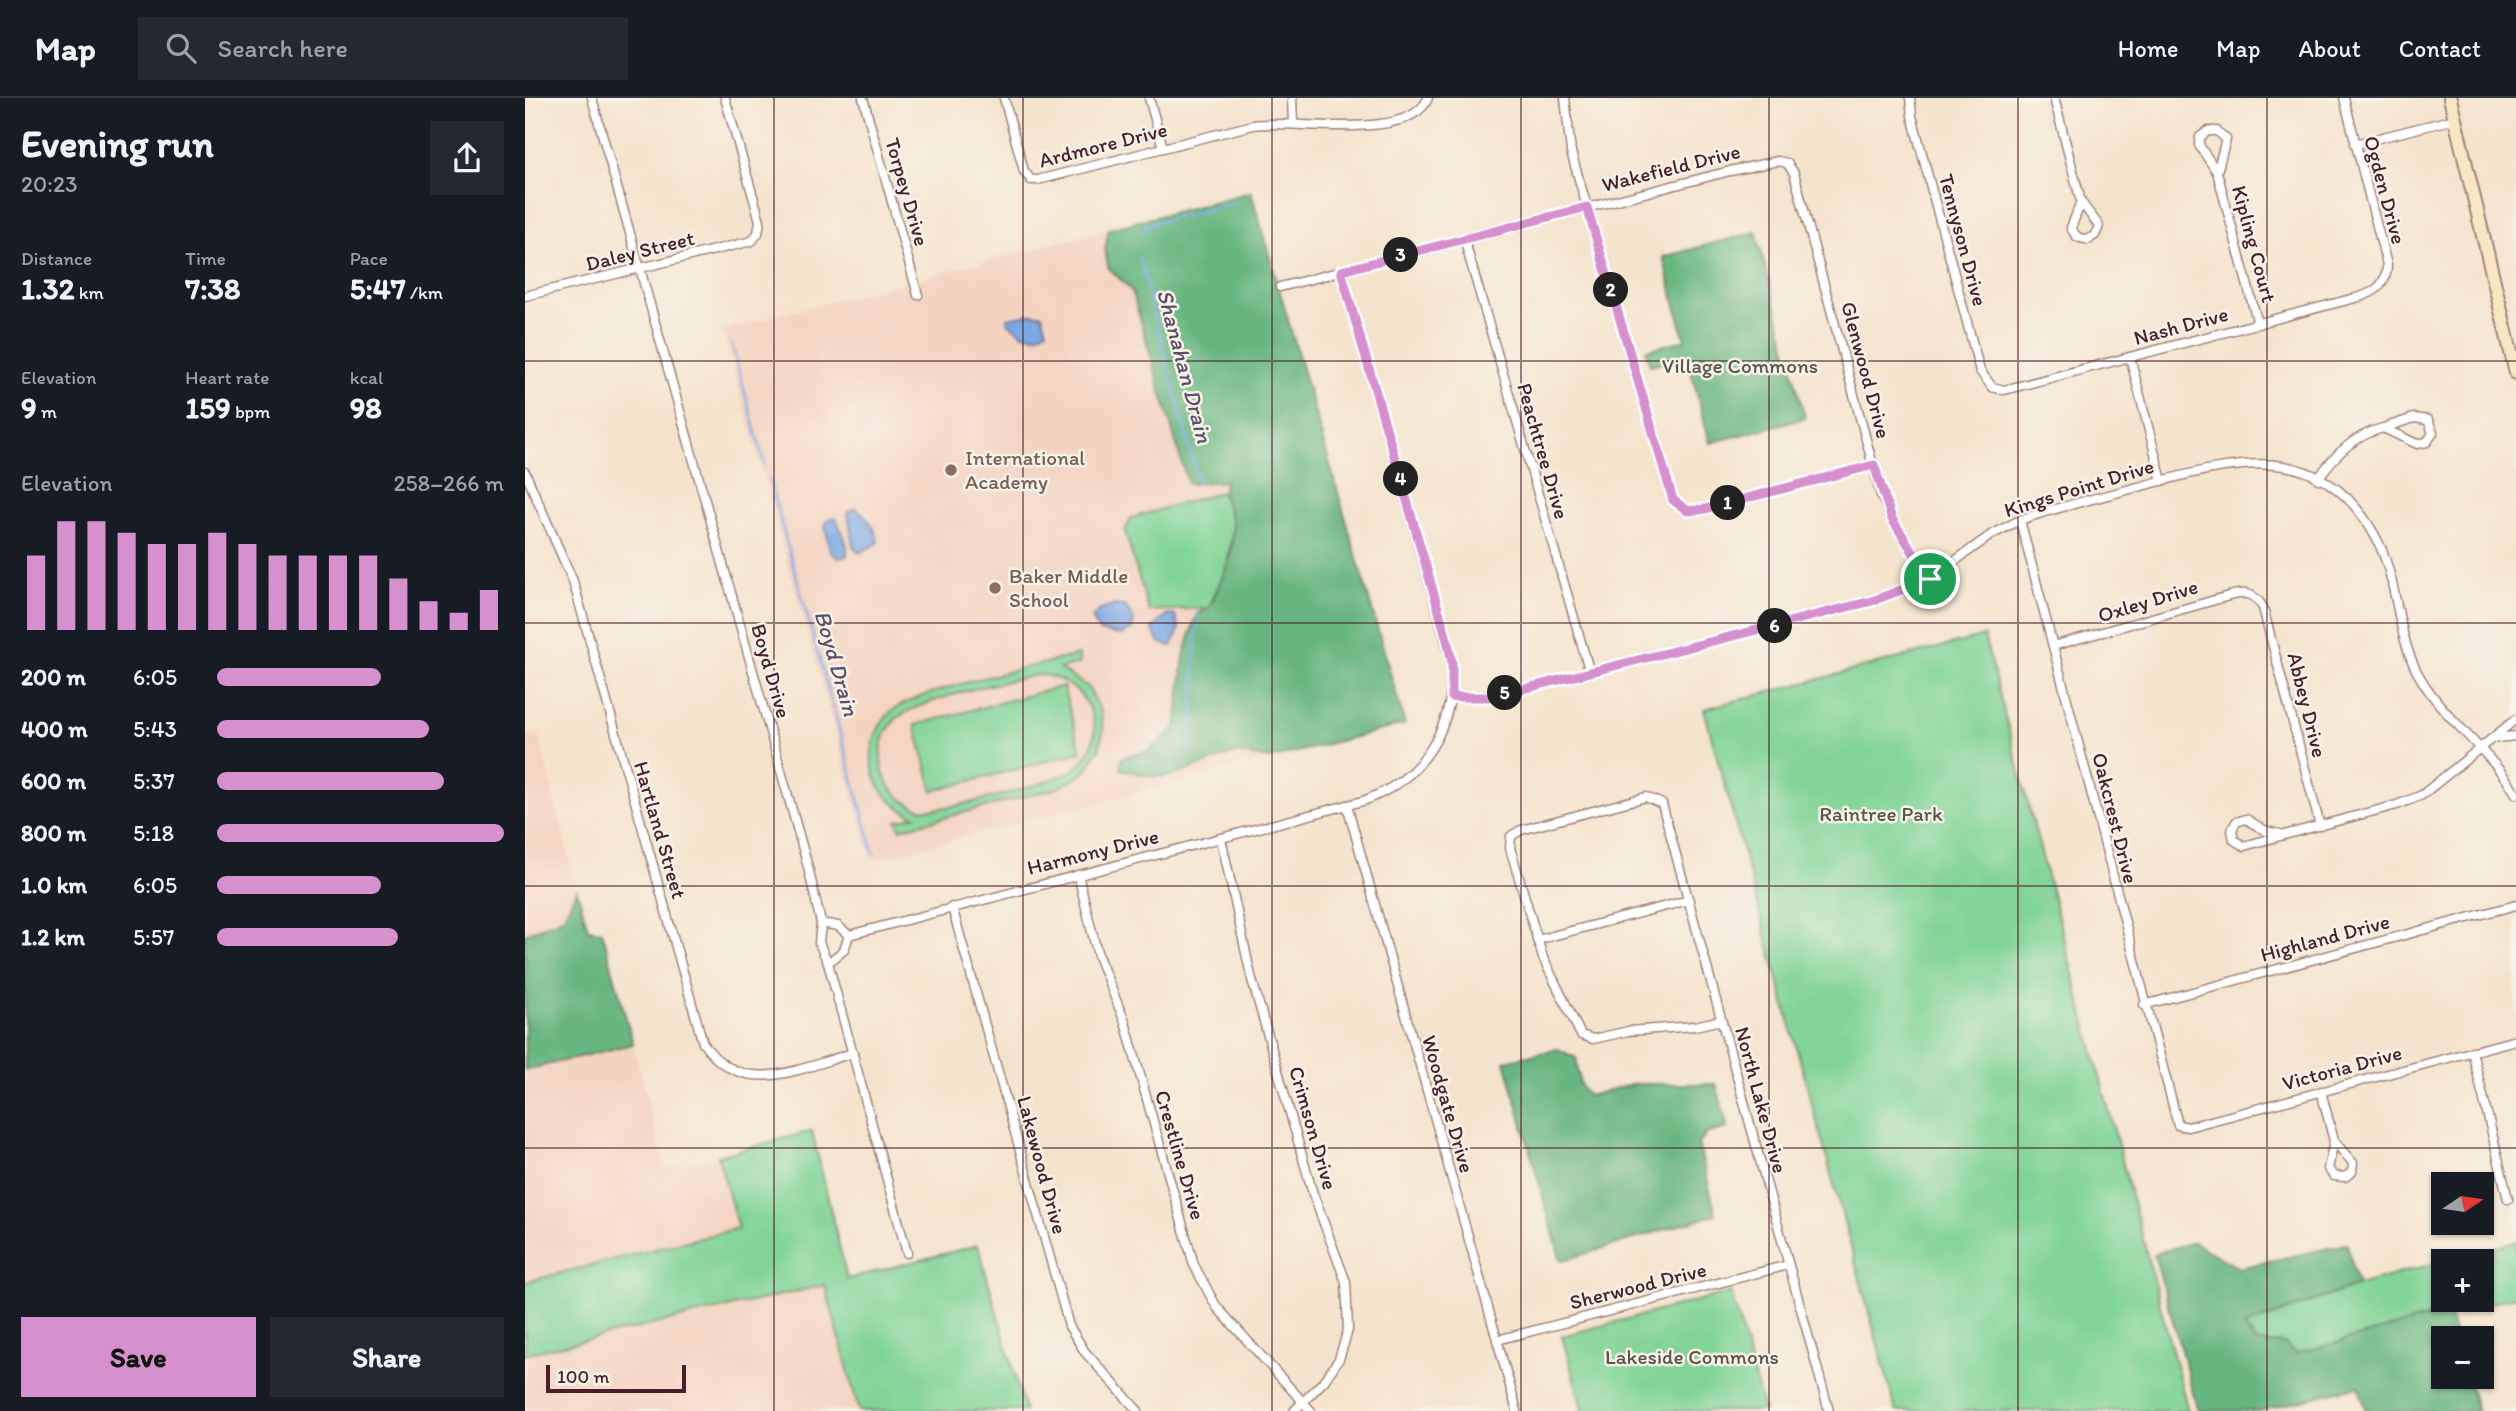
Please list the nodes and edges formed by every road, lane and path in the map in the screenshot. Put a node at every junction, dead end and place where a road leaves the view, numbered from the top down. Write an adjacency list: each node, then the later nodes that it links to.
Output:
1 (591, 98): 22 (street, Boyd Drive)
2 (725, 98): 22 (street, Daley Street)
3 (863, 98): 26 (street, Torpey Drive)
4 (1004, 98): 16 (street, Ardmore Drive)
5 (1149, 98): 16 (street)
6 (1292, 98): 14 (street)
7 (1565, 98): 20 (street)
8 (1910, 98): 31 (street, Tennyson Drive)
9 (2054, 98): 19 (street)
10 (2344, 98): 15 (street, Ogden Drive)
11 (2450, 98): 13 (main road)
12 (1428, 100): 14 (street, Ardmore Drive)
13 (2455, 119): 15 (street); 30 (main road)
14 (1293, 123): 16 (street, Ardmore Drive)
15 (2355, 144): 25 (street, Ogden Drive)
16 (1163, 148)
17 (1787, 163): 20 (street, Wakefield Drive); 33 (street, Glenwood Drive)
18 (2217, 173): 18 (street, Kipling Court); 28 (street, Kipling Court)
19 (2081, 202): 19 (street)
20 (1587, 207): 21 (street, Wakefield Drive); 33 (street)
21 (1464, 239): 23 (street, Wakefield Drive); 41 (street, Peachtree Drive)
22 (639, 269): 27 (street, Daley Street); 56 (street, Boyd Drive)
23 (1341, 271): 24 (street, Wakefield Drive); 42 (street, Harmony Drive)
24 (1280, 287)
25 (2378, 289): 28 (street, Nash Drive)
26 (918, 295)
27 (525, 296)
28 (2258, 324): 29 (street, Nash Drive)
29 (2130, 357): 31 (street, Nash Drive); 36 (street)
30 (2516, 373)
31 (1992, 387)
32 (2383, 428): 32 (street); 35 (street)
33 (1874, 465): 38 (street, Glenwood Drive)
34 (525, 472): 64 (street, Hartland Street)
35 (2318, 479): 36 (street, Kings Point Drive); 46 (street, Kings Point Drive)
36 (2162, 481): 37 (street, Kings Point Drive)
37 (2020, 520): 38 (street, Kings Point Drive); 40 (street, Oakcrest Drive)
38 (1930, 579): 41 (street, Kings Point Drive)
39 (2254, 596): 40 (street, Oxley Drive); 49 (street, Abbey Drive)
40 (2053, 646): 60 (street, Oakcrest Drive)
41 (1590, 673): 42 (street, Kings Point Drive)
42 (1452, 697): 48 (street, Harmony Drive)
43 (2516, 719): 45 (street)
44 (2516, 736): 45 (street)
45 (2496, 737): 46 (street)
46 (2480, 748): 47 (street, Kings Point Drive); 49 (street)
47 (2516, 794)
48 (1347, 805): 51 (street, Harmony Drive); 71 (street, Woodgate Drive)
49 (2320, 826): 50 (street)
50 (2284, 835): 50 (street)
51 (1220, 838): 52 (street, Harmony Drive); 72 (street, Crimson Drive)
52 (1078, 875): 55 (street, Harmony Drive); 72 (street, Crestline Drive)
53 (1689, 901): 58 (street); 58 (street, North Lake Drive); 61 (street, North Lake Drive)
54 (2516, 905): 60 (street, Highland Drive)
55 (952, 906): 57 (street, Harmony Drive); 73 (street, Lakewood Drive)
56 (821, 923): 57 (street); 59 (street, Boyd Drive)
57 (849, 935): 59 (street)
58 (1537, 940): 61 (street)
59 (828, 963): 64 (street, Boyd Drive)
60 (2144, 1005): 66 (street, Oakcrest Drive)
61 (1721, 1020): 70 (street, North Lake Drive)
62 (2516, 1040): 63 (street, Victoria Drive)
63 (2472, 1051): 65 (street, Victoria Drive); 68 (street)
64 (853, 1053): 69 (street, Boyd Drive)
65 (2321, 1091): 66 (street, Victoria Drive); 67 (street)
66 (2178, 1125)
67 (2334, 1141)
68 (2508, 1199)
69 (907, 1253)
70 (1788, 1265): 71 (street, Sherwood Drive); 77 (street, North Lake Drive)
71 (1497, 1340): 76 (street, Woodgate Drive)
72 (1304, 1403): 74 (street, Crimson Drive); 75 (street, Crestline Drive)
73 (1138, 1411)
74 (1294, 1411)
75 (1311, 1411)
76 (1517, 1411)
77 (1829, 1411)

